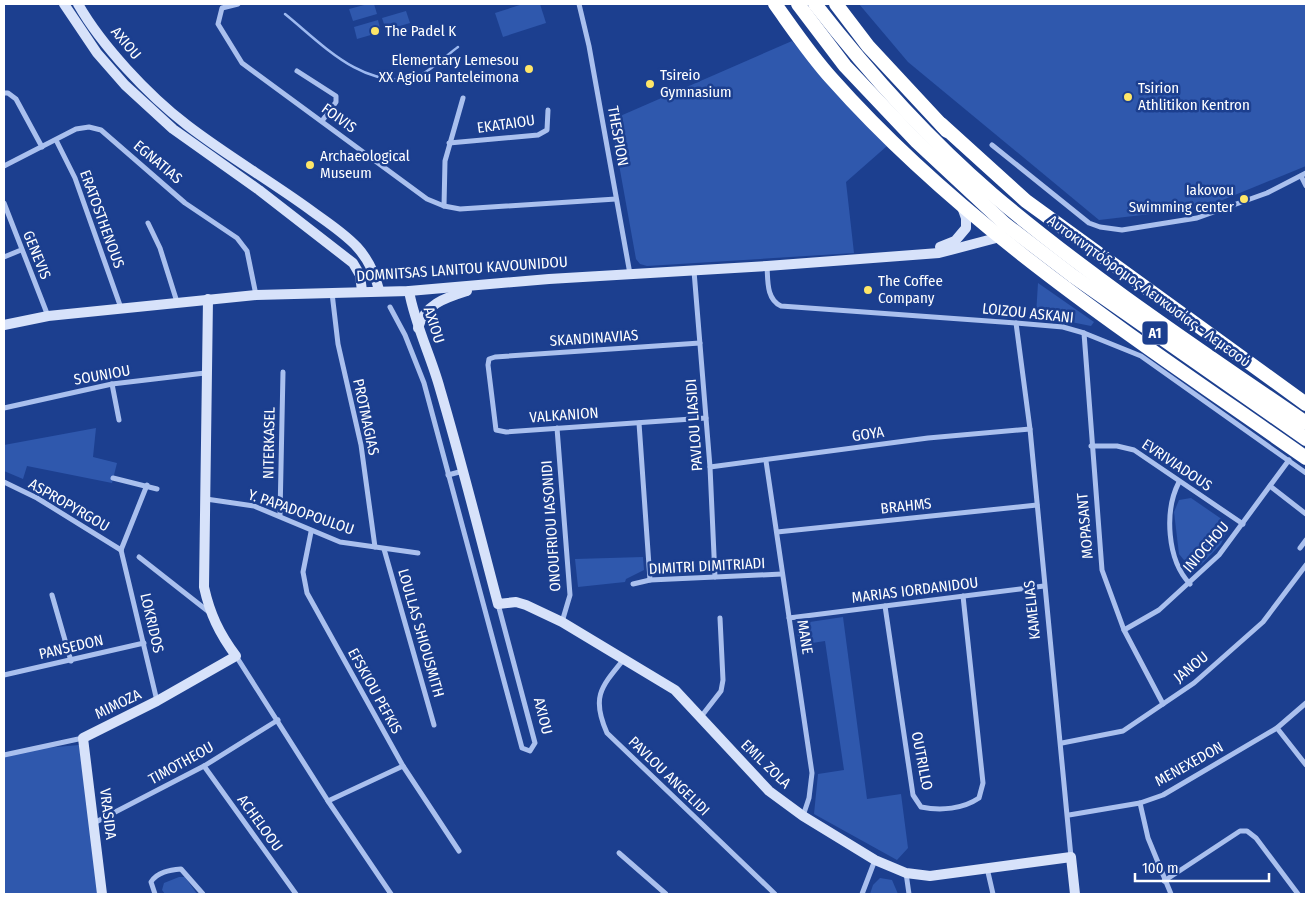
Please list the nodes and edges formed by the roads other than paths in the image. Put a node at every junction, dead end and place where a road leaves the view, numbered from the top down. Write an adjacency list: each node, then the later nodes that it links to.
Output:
1 (64, 4): 39 (street, AXIOU)
2 (78, 4): 38 (street, AXIOU)
3 (238, 4): 13 (street, FOIVIS)
4 (579, 4): 24 (street, THESPION)
5 (775, 4): 14 (highway)
6 (798, 4): 29 (highway, Αυτοκινητόδρομος Λευκωσίας - Λεμεσού / A1)
7 (815, 4): 30 (highway, Αυτοκινητόδρομος Λευκωσίας - Λεμεσού / A1)
8 (836, 4): 15 (highway)
9 (297, 70): 13 (street)
10 (4, 93): 19 (street)
11 (464, 98): 17 (street)
12 (548, 110): 17 (street, EKATAIOU)
13 (322, 121): 27 (street, FOIVIS)
14 (873, 123): 26 (highway); 29 (highway)
15 (941, 124): 30 (highway); 57 (highway)
16 (56, 140): 19 (street, EGNATIAS); 42 (street, EGNATIAS); 46 (street, ERATOSTHENOUS)
17 (449, 143): 27 (street)
18 (992, 145): 22 (street)
19 (42, 146): 20 (street, EGNATIAS)
20 (4, 166)
21 (1306, 173): 22 (street)
22 (1300, 176): 23 (street)
23 (1306, 186)
24 (616, 199): 27 (street, FOIVIS); 36 (street, THESPION)
25 (4, 204): 31 (street, GENEVIS)
26 (961, 204): 29 (highway); 32 (street, DOMNITSAS LANITOU KAVOUNIDOU)
27 (444, 206)
28 (148, 223): 44 (street)
29 (1002, 230): 32 (street, DOMNITSAS LANITOU KAVOUNIDOU); 65 (highway, Αυτοκινητόδρομος Λευκωσίας - Λεμεσού / A1); 67 (highway)
30 (1059, 247): 62 (highway, Αυτοκινητόδρομος Λευκωσίας - Λεμεσού / A1)
31 (21, 250): 33 (street); 47 (street, GENEVIS)
32 (922, 253): 34 (street, DOMNITSAS LANITOU KAVOUNIDOU)
33 (4, 257)
34 (767, 266): 35 (street, DOMNITSAS LANITOU KAVOUNIDOU); 48 (street, LOIZOU ASKANI)
35 (694, 271): 36 (street, DOMNITSAS LANITOU KAVOUNIDOU); 52 (street, PAVLOU LIASIDI)
36 (630, 274): 37 (street, DOMNITSAS LANITOU KAVOUNIDOU)
37 (479, 286): 40 (street, DOMNITSAS LANITOU KAVOUNIDOU); 50 (street)
38 (379, 290): 39 (street, DOMNITSAS LANITOU KAVOUNIDOU); 40 (street, DOMNITSAS LANITOU KAVOUNIDOU)
39 (362, 291): 41 (street, DOMNITSAS LANITOU KAVOUNIDOU)
40 (409, 291): 50 (street, AXIOU)
41 (332, 293): 42 (street, DOMNITSAS LANITOU KAVOUNIDOU); 88 (street, PROTMAGIAS)
42 (256, 295): 43 (street, DOMNITSAS LANITOU KAVOUNIDOU)
43 (208, 299): 44 (street, DOMNITSAS LANITOU KAVOUNIDOU); 55 (street)
44 (176, 302): 46 (street, DOMNITSAS LANITOU KAVOUNIDOU)
45 (390, 306): 73 (street, AXIOU)
46 (121, 308): 47 (street, DOMNITSAS LANITOU KAVOUNIDOU)
47 (48, 316): 49 (street, DOMNITSAS LANITOU KAVOUNIDOU)
48 (1016, 322): 51 (street, LOIZOU ASKANI); 64 (street, KAMELIAS)
49 (4, 325)
50 (418, 328): 71 (street, AXIOU)
51 (1084, 333): 66 (street, MOPASANT); 68 (street, LOIZOU ASKANI)
52 (700, 343): 53 (street, SKANDINAVIAS); 59 (street, PAVLOU LIASIDI)
53 (489, 359): 63 (street, VALKANION)
54 (283, 372): 83 (street, NITERKASEL)
55 (206, 373): 56 (street, SOUNIOU); 80 (street)
56 (112, 384): 58 (street, SOUNIOU); 60 (street)
57 (1303, 401)
58 (4, 408)
59 (706, 418): 61 (street, VALKANION); 70 (street, PAVLOU LIASIDI)
60 (119, 420)
61 (640, 423): 63 (street, VALKANION); 97 (street)
62 (1306, 423)
63 (557, 428): 108 (street, ONOUFRIOU IASONIDI)
64 (1030, 429): 69 (street, GOYA); 81 (street, KAMELIAS)
65 (1306, 439)
66 (1091, 446): 76 (street, EVRIVIADOUS); 109 (street, MOPASANT)
67 (1306, 458)
68 (1289, 460): 72 (street, LOIZOU ASKANI); 78 (street, INIOCHOU)
69 (766, 462): 70 (street, GOYA); 86 (street, MANE)
70 (710, 467): 96 (street, PAVLOU LIASIDI)
71 (463, 471): 73 (street); 103 (street, AXIOU)
72 (1306, 473)
73 (448, 475): 103 (street, AXIOU)
74 (113, 478): 77 (street)
75 (4, 482): 91 (street, ASPROPYRGOU)
76 (1179, 482): 84 (street, EVRIVIADOUS); 99 (street)
77 (146, 486): 79 (street); 91 (street)
78 (1270, 486): 82 (street); 84 (street, INIOCHOU)
79 (156, 488)
80 (206, 499): 83 (street, Y. PAPADOPOULOU); 105 (street)
81 (1037, 505): 86 (street, BRAHMS); 100 (street, KAMELIAS)
82 (1306, 514)
83 (280, 515): 85 (street, Y. PAPADOPOULOU)
84 (1243, 524): 99 (street, INIOCHOU)
85 (312, 532): 88 (street, Y. PAPADOPOULOU); 127 (street, EFSKIOU PEFKIS)
86 (777, 532): 95 (street, MANE)
87 (1306, 540): 89 (street)
88 (375, 547): 90 (street, Y. PAPADOPOULOU)
89 (1300, 548)
90 (384, 549): 92 (street, Y. PAPADOPOULOU); 120 (street, LOULLAS SHIOUSMITH)
91 (122, 550): 110 (street, LOKRIDOS)
92 (418, 553)
93 (139, 557): 105 (street)
94 (1306, 565): 117 (street, JANOU)
95 (782, 574): 96 (street, DIMITRI DIMITRIADI); 107 (street, MANE)
96 (716, 577): 97 (street, DIMITRI DIMITRIADI)
97 (650, 580): 98 (street, DIMITRI DIMITRIADI)
98 (633, 584)
99 (1190, 584): 109 (street, INIOCHOU)
100 (1044, 586): 102 (street, MARIAS IORDANIDOU); 123 (street, KAMELIAS)
101 (52, 595): 113 (street)
102 (963, 596): 104 (street, MARIAS IORDANIDOU); 104 (street, OUTRILLO)
103 (498, 604): 108 (street, EMIL ZOLA)
104 (885, 606): 107 (street, MARIAS IORDANIDOU)
105 (210, 613): 111 (street)
106 (720, 618): 118 (street)
107 (789, 618): 131 (street, MANE)
108 (562, 622): 112 (street, EMIL ZOLA)
109 (1124, 630): 117 (street, MOPASANT)
110 (144, 643): 113 (street, PANSEDON); 115 (street, LOKRIDOS)
111 (236, 656): 115 (street, MIMOZA); 119 (street)
112 (624, 659): 118 (street, EMIL ZOLA); 146 (street, PAVLOU ANGELIDI)
113 (71, 661): 114 (street, PANSEDON)
114 (4, 674)
115 (157, 701): 122 (street, MIMOZA)
116 (1306, 702): 121 (street, MENEXEDON)
117 (1163, 704): 123 (street, JANOU)
118 (700, 718): 131 (street, EMIL ZOLA)
119 (278, 720): 126 (street, TIMOTHEOU); 128 (street)
120 (434, 725)
121 (1277, 728): 125 (street); 129 (street, MENEXEDON)
122 (83, 738): 124 (street, MIMOZA); 132 (street, VRASIDA)
123 (1062, 743): 130 (street, KAMELIAS)
124 (4, 756)
125 (1306, 765)
126 (204, 766): 132 (street, TIMOTHEOU); 143 (street, ACHELOOU)
127 (402, 766): 128 (street); 133 (street, EFSKIOU PEFKIS)
128 (328, 802): 144 (street)
129 (1140, 803): 130 (street, MENEXEDON); 139 (street)
130 (1069, 815): 135 (street, KAMELIAS)
131 (803, 816): 136 (street, EMIL ZOLA)
132 (94, 823): 140 (street, VRASIDA)
133 (459, 851)
134 (619, 853): 145 (street)
135 (1072, 856): 137 (street, EMIL ZOLA); 150 (street, KAMELIAS)
136 (875, 860): 138 (street, EMIL ZOLA); 147 (street)
137 (986, 868): 138 (street, EMIL ZOLA); 149 (street)
138 (906, 874): 148 (street)
139 (1164, 881): 151 (street); 152 (street)
140 (102, 894)
141 (155, 894): 142 (street)
142 (203, 894)
143 (296, 894)
144 (391, 894)
145 (666, 894)
146 (775, 894)
147 (862, 894)
148 (909, 894)
149 (993, 894)
150 (1075, 894)
151 (1171, 894)
152 (1298, 894)

